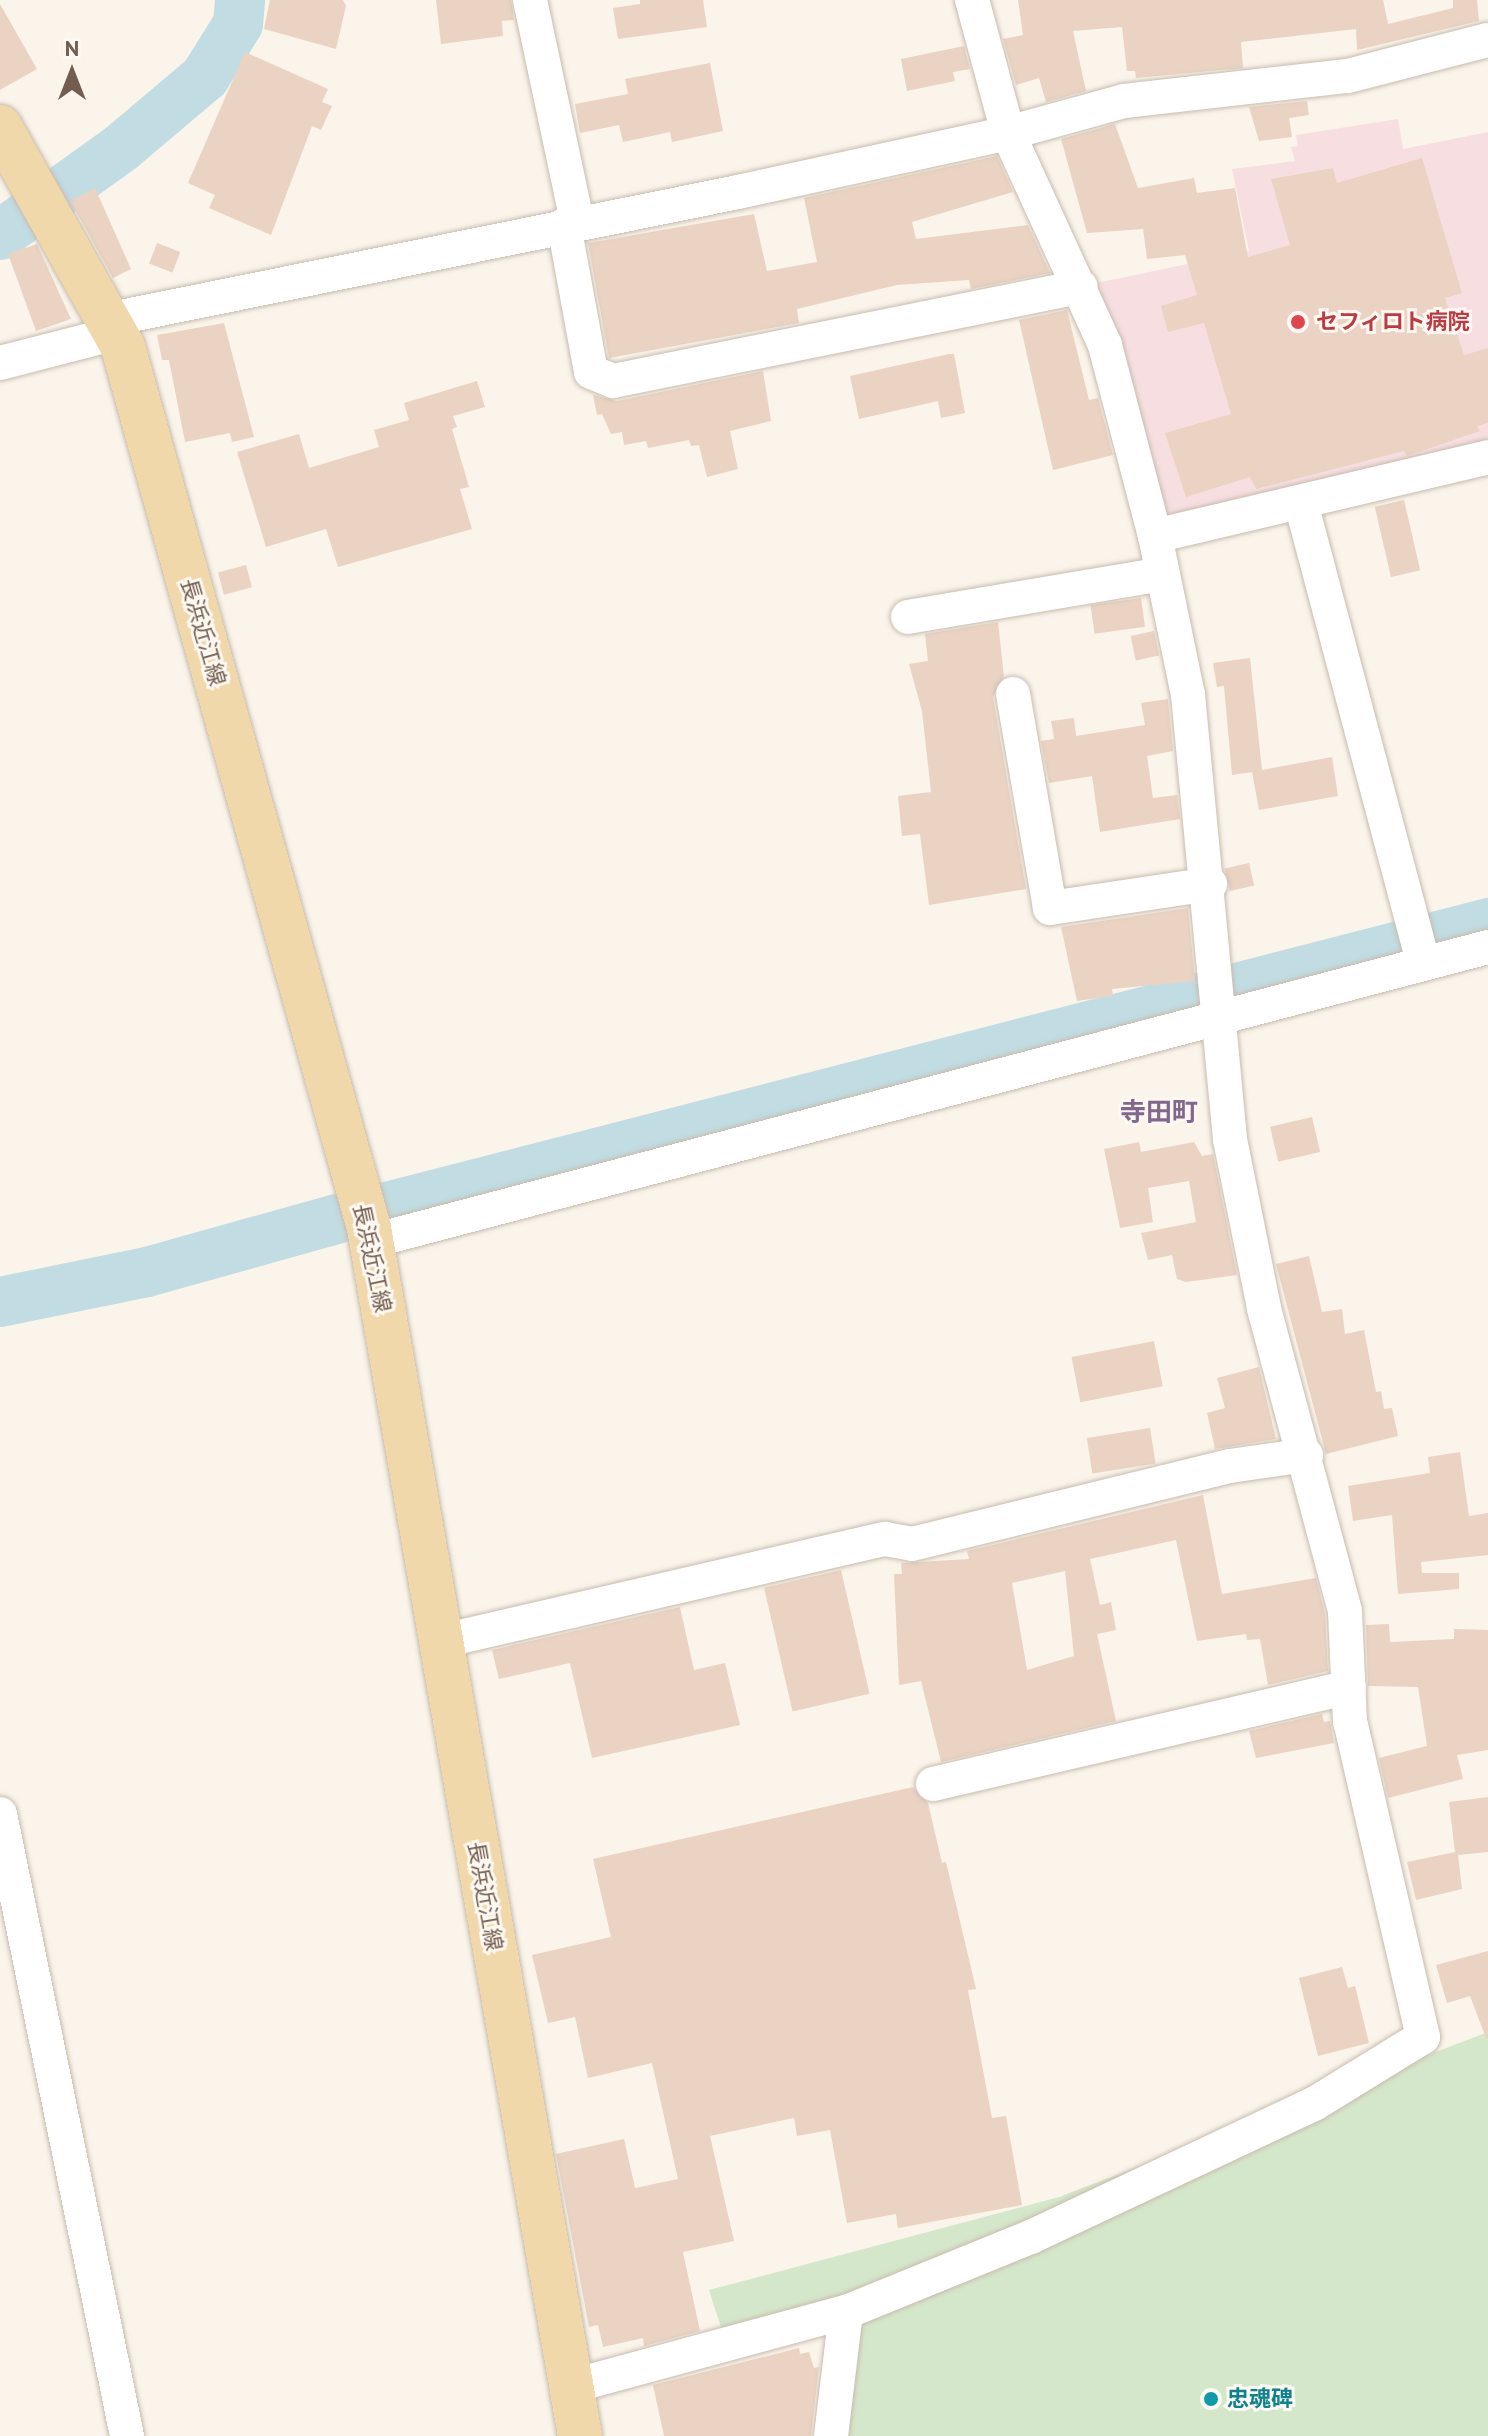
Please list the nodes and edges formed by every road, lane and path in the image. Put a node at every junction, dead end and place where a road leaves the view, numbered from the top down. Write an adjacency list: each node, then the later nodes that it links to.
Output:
1 (530, 0): 6 (street)
2 (972, 0): 5 (street)
3 (1488, 41): 5 (street)
4 (0, 127): 8 (main road, 長浜近江線)
5 (1008, 133): 6 (street); 7 (street)
6 (570, 223): 7 (street); 8 (street)
7 (1081, 287): 12 (street)
8 (114, 326): 9 (street); 20 (main road, 長浜近江線)
9 (0, 363)
10 (1488, 457): 11 (street)
11 (1301, 503): 12 (street); 18 (street)
12 (1155, 536): 13 (street)
13 (1162, 574): 14 (street); 16 (street)
14 (908, 617)
15 (1013, 694): 16 (street)
16 (1210, 884): 19 (street)
17 (1488, 947): 18 (street)
18 (1419, 949): 19 (street)
19 (1219, 1001): 20 (street); 21 (street)
20 (372, 1241): 22 (main road, 長浜近江線)
21 (1306, 1455): 22 (street); 23 (street)
22 (442, 1641): 27 (main road, 長浜近江線)
23 (1349, 1687): 24 (street); 26 (street)
24 (933, 1784)
25 (0, 1814): 28 (street)
26 (846, 2312): 27 (street); 30 (street)
27 (569, 2387): 29 (main road, 長浜近江線)
28 (127, 2436)
29 (580, 2436)
30 (831, 2436)

